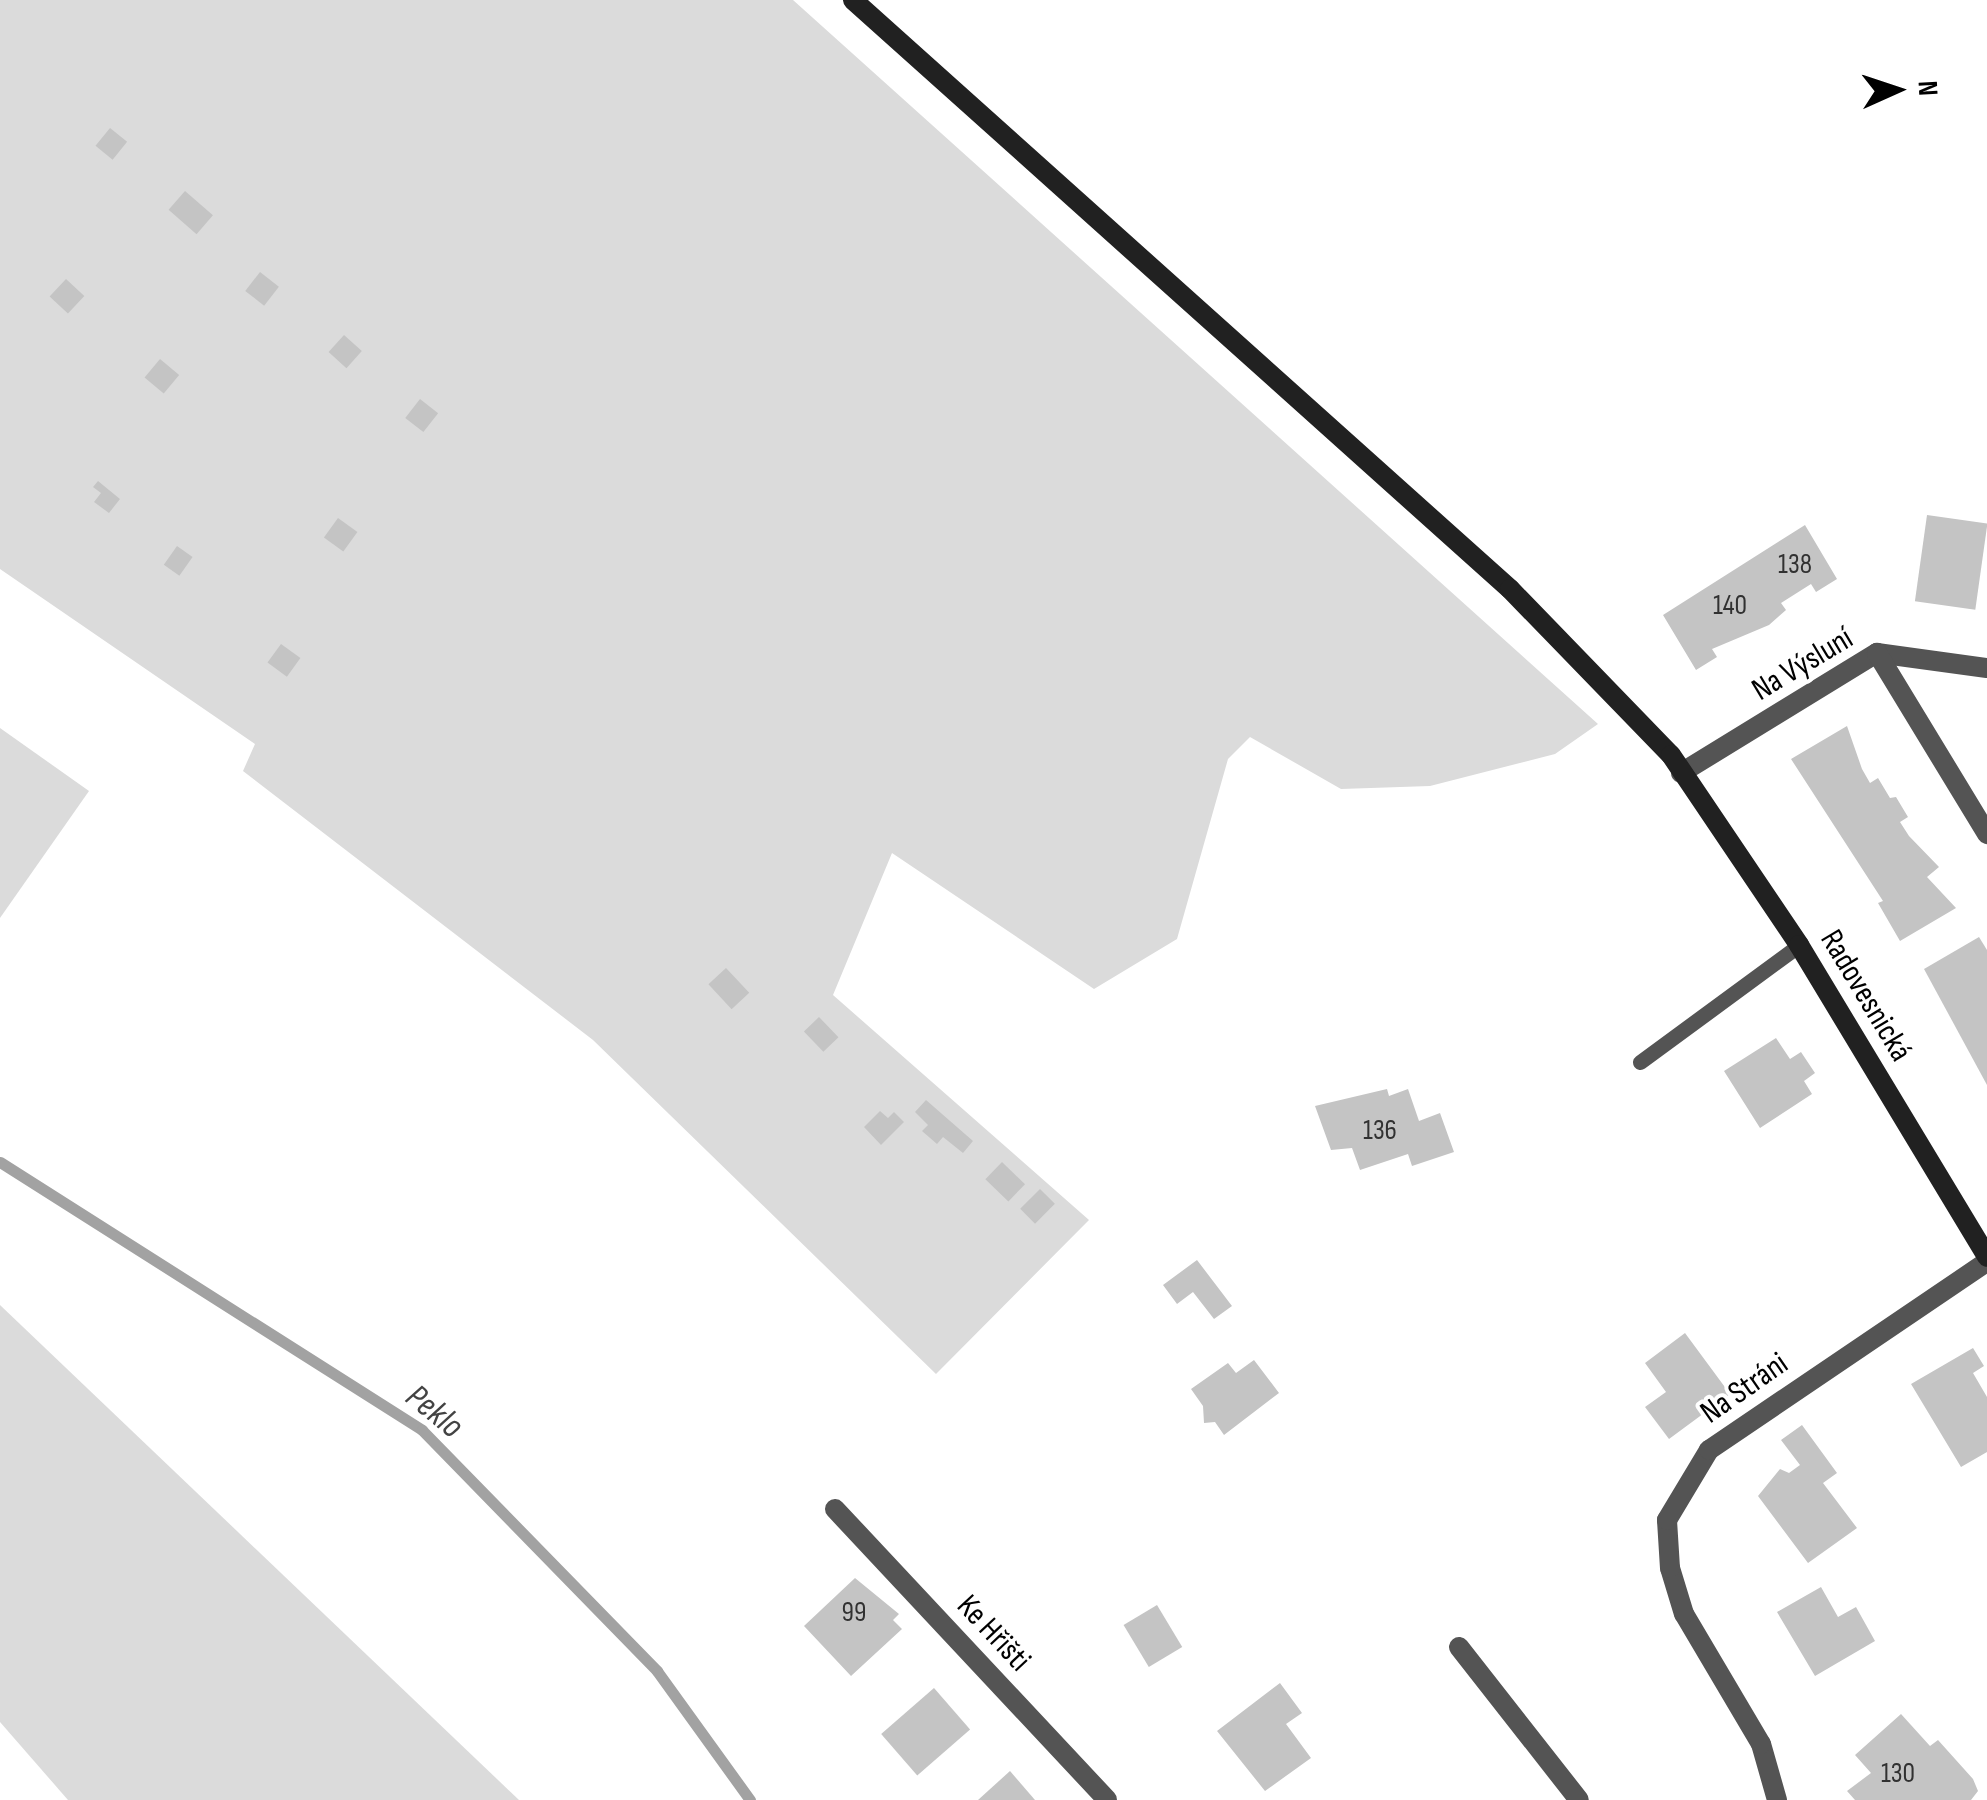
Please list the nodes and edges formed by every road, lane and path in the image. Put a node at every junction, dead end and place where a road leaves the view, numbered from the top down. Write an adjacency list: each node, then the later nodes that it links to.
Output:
1 (853, 0): 4 (street, Radovesnická)
2 (1878, 653): 3 (street); 4 (street, Na Výsluní); 5 (street, Na Výsluní)
3 (1987, 668)
4 (1682, 773): 6 (street, Radovesnická)
5 (1987, 834)
6 (1799, 945): 7 (lane); 8 (street, Radovesnická)
7 (1640, 1062)
8 (1987, 1260): 13 (street, Na Stráni)
9 (835, 1510): 11 (street, Ke Hřišti)
10 (1459, 1647): 12 (street)
11 (1107, 1800)
12 (1579, 1800)
13 (1777, 1800)

